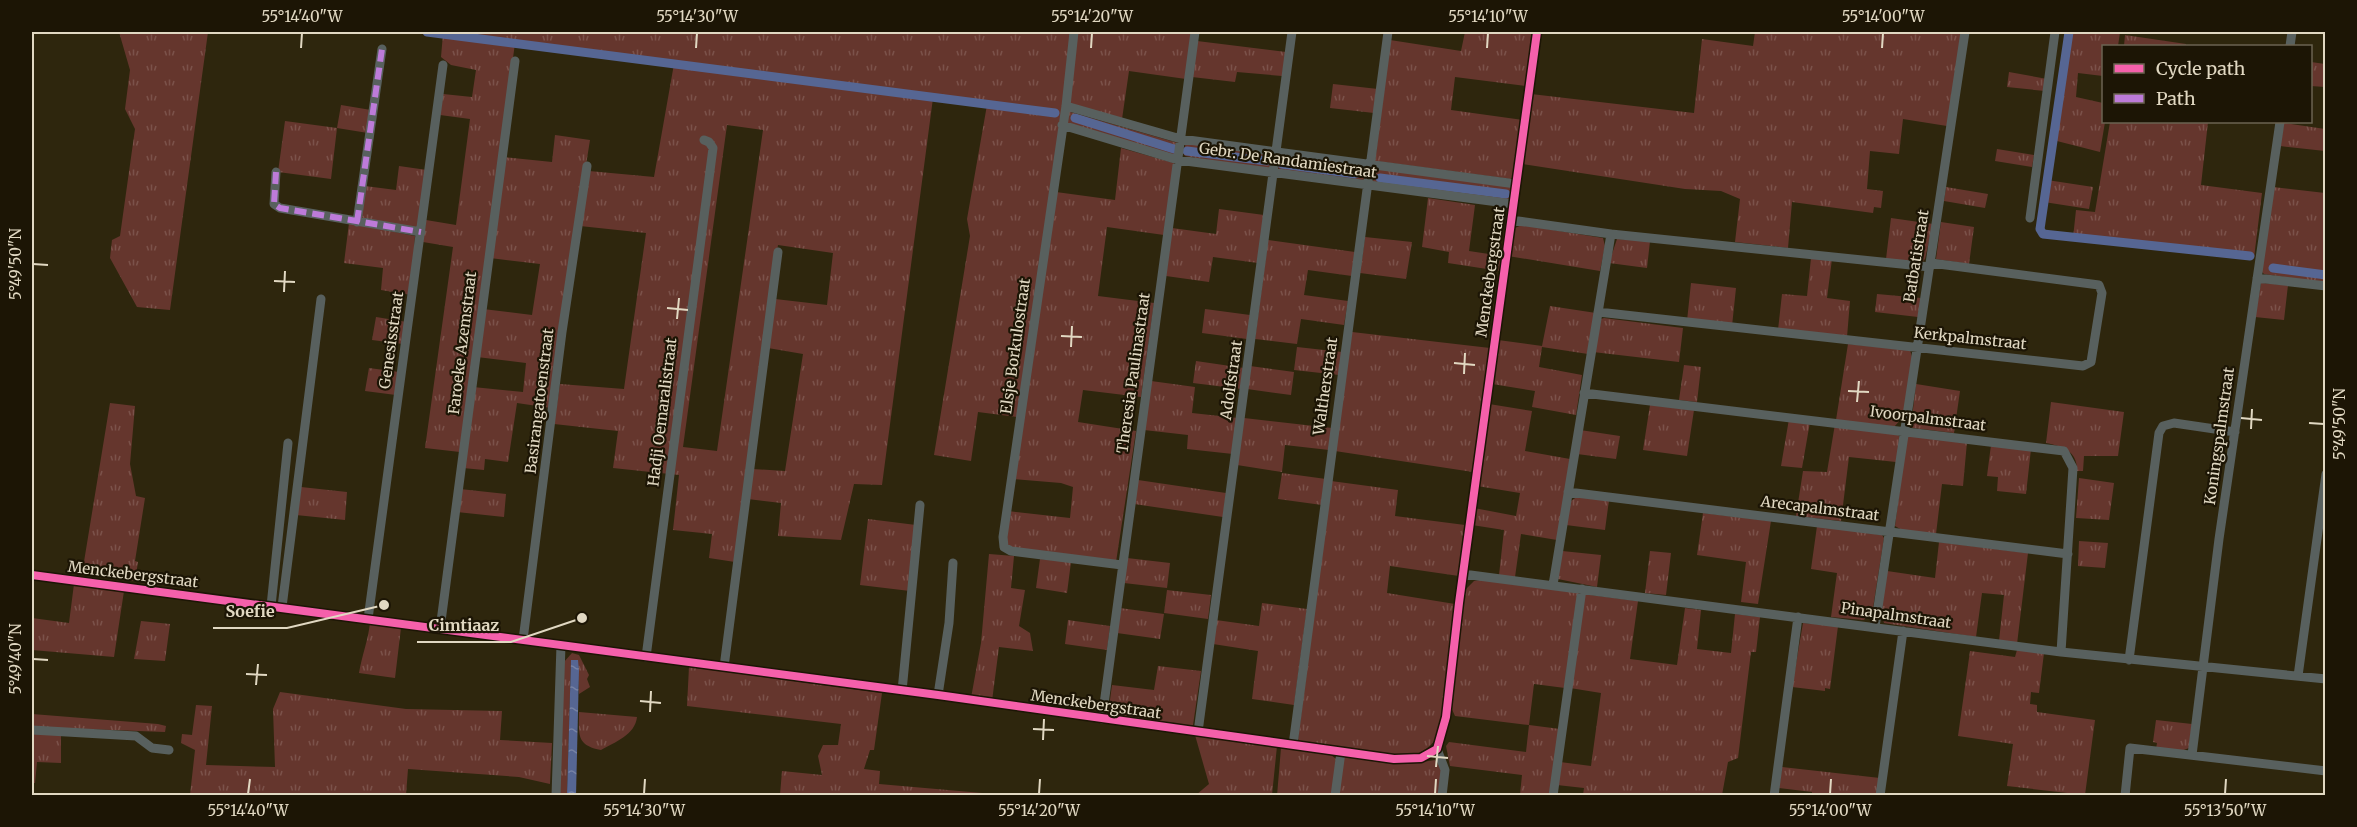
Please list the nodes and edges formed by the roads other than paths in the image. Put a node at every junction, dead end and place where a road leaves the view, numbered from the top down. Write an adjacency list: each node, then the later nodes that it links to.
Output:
1 (1074, 32): 11 (street, Elsje Borkulostraat)
2 (1195, 32): 14 (street, Theresia Paulinastraat)
3 (1292, 32): 16 (street, Adolfstraat)
4 (1388, 32): 18 (street, Waltherstraat)
5 (1537, 32): 22 (street, Menckebergstraat)
6 (1965, 32): 31 (street, Batbatistraat)
7 (2055, 32): 25 (street)
8 (382, 49): 27 (street)
9 (515, 61): 57 (street, Faroeke Azemstraat)
10 (443, 64): 28 (street, Genesisstraat)
11 (1066, 106): 13 (street, Elsje Borkulostraat); 14 (street, Gebr. De Randamiestraat)
12 (2280, 123): 32 (street, Koningspalmstraat)
13 (1062, 125): 17 (street, Gebr. De Randamiestraat); 47 (street, Elsje Borkulostraat)
14 (1181, 139): 16 (street, Gebr. De Randamiestraat); 17 (street, Theresia Paulinastraat)
15 (704, 140): 62 (street, Hadji Oemaralistraat)
16 (1276, 151): 18 (street, Gebr. De Randamiestraat); 21 (street, Adolfstraat)
17 (1178, 160): 21 (street, Gebr. De Randamiestraat); 47 (street, Theresia Paulinastraat)
18 (1370, 165): 22 (street, Gebr. De Randamiestraat); 23 (street, Waltherstraat)
19 (587, 166): 59 (street, Basirangatoenstraat)
20 (276, 172): 27 (street)
21 (1274, 174): 23 (street, Gebr. De Randamiestraat); 72 (street, Adolfstraat)
22 (1516, 184): 24 (street, Menckebergstraat)
23 (1367, 186): 24 (street, Gebr. De Randamiestraat); 73 (street, Waltherstraat)
24 (1513, 204): 26 (street, Menckebergstraat)
25 (2030, 218)
26 (1511, 220): 29 (street); 48 (street, Menckebergstraat)
27 (357, 222): 28 (street)
28 (421, 232): 55 (street, Genesisstraat)
29 (1611, 234): 31 (street); 35 (street)
30 (778, 252): 64 (street)
31 (1930, 265): 36 (street, Batbatistraat); 36 (street, Kerkpalmstraat)
32 (2257, 279): 33 (street); 39 (street, Koningspalmstraat)
33 (2325, 286)
34 (321, 299): 53 (street)
35 (1598, 312): 36 (street, Kerkpalmstraat); 37 (street)
36 (1917, 347): 38 (street, Batbatistraat)
37 (1584, 393): 38 (street, Ivoorpalmstraat); 42 (street)
38 (1905, 431): 44 (street, Batbatistraat); 45 (street, Ivoorpalmstraat)
39 (2235, 432): 63 (street); 65 (street, Koningspalmstraat)
40 (288, 443): 52 (street)
41 (2325, 474): 66 (street)
42 (1569, 492): 44 (street, Arecapalmstraat); 50 (street)
43 (921, 506): 68 (street)
44 (1889, 532): 45 (street, Arecapalmstraat); 56 (street, Batbatistraat)
45 (2068, 554): 61 (street, Ivoorpalmstraat)
46 (953, 563): 69 (street)
47 (1122, 565): 70 (street, Theresia Paulinastraat)
48 (1463, 574): 50 (street, Pinapalmstraat); 74 (street, Menckebergstraat)
49 (32, 575): 52 (street, Menckebergstraat)
50 (1553, 585): 51 (street, Pinapalmstraat)
51 (1582, 589): 54 (street, Pinapalmstraat); 82 (street)
52 (271, 606): 53 (street, Menckebergstraat)
53 (282, 608): 55 (street, Menckebergstraat)
54 (1798, 617): 56 (street, Pinapalmstraat); 83 (street)
55 (368, 620): 57 (street, Menckebergstraat)
56 (1875, 627): 58 (street, Pinapalmstraat)
57 (440, 629): 59 (street, Menckebergstraat)
58 (1903, 631): 61 (street, Pinapalmstraat); 84 (street)
59 (523, 640): 60 (street, Menckebergstraat)
60 (561, 645): 62 (street, Menckebergstraat); 79 (street)
61 (2061, 652): 63 (street, Pinapalmstraat)
62 (646, 657): 64 (street, Menckebergstraat)
63 (2129, 660): 65 (street, Pinapalmstraat)
64 (724, 667): 68 (street, Menckebergstraat)
65 (2203, 667): 66 (street, Pinapalmstraat); 77 (street, Koningspalmstraat)
66 (2298, 676): 67 (street, Pinapalmstraat)
67 (2325, 679)
68 (902, 691): 69 (street, Menckebergstraat)
69 (938, 695): 70 (street, Menckebergstraat)
70 (1102, 719): 72 (street, Menckebergstraat)
71 (32, 730): 75 (street)
72 (1198, 732): 73 (street, Menckebergstraat)
73 (1293, 745): 76 (street, Menckebergstraat)
74 (1437, 749): 76 (street, Menckebergstraat); 81 (street)
75 (169, 750)
76 (1341, 752): 80 (street)
77 (2192, 755): 78 (street); 85 (street)
78 (2325, 771)
79 (556, 795)
80 (1335, 795)
81 (1442, 795)
82 (1553, 795)
83 (1774, 795)
84 (1880, 795)
85 (2125, 795)

